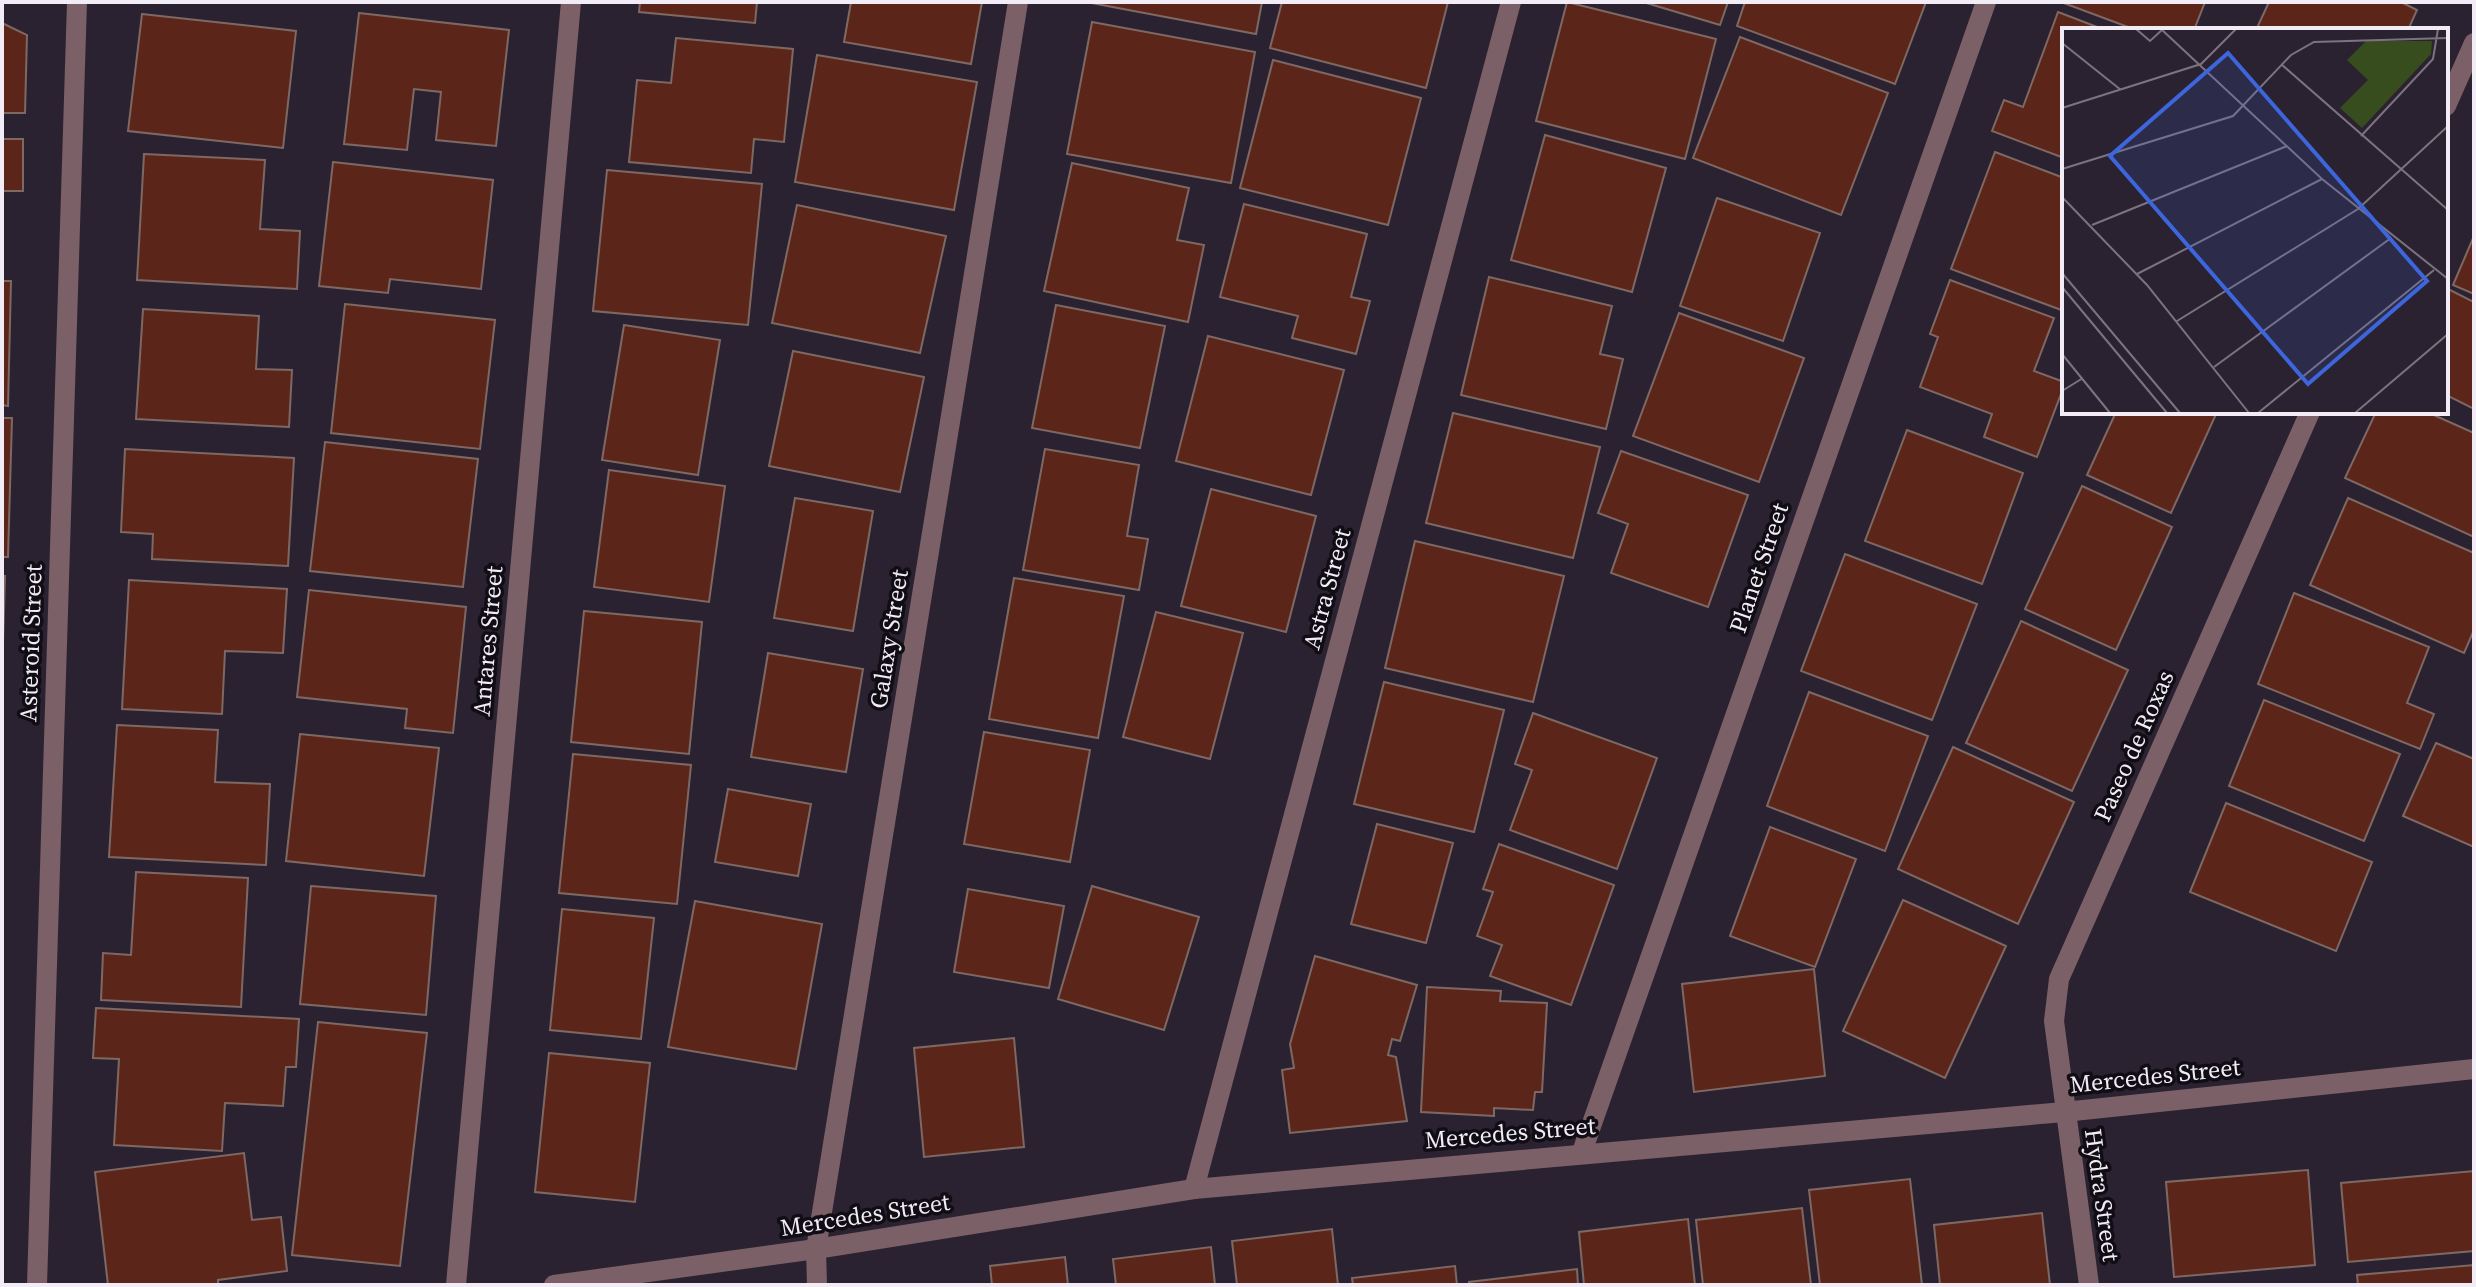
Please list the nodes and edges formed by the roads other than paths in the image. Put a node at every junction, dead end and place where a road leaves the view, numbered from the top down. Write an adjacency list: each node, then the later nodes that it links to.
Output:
1 (77, 2): 14 (street, Asteroid Street)
2 (571, 2): 15 (street, Antares Street)
3 (1018, 2): 13 (street, Galaxy Street)
4 (1511, 2): 12 (street, Astra Street)
5 (1986, 2): 11 (street, Planet Street)
6 (2474, 43): 7 (street)
7 (2448, 102)
8 (2309, 414): 10 (street, Paseo de Roxas)
9 (2474, 1069): 10 (street, Mercedes Street)
10 (2064, 1112): 11 (street, Mercedes Street); 18 (street, Hydra Street)
11 (1582, 1152): 12 (street, Mercedes Street)
12 (1194, 1189): 13 (street, Mercedes Street)
13 (816, 1249): 16 (street, Mercedes Street); 17 (street, Galaxy Street)
14 (37, 1285)
15 (456, 1285)
16 (554, 1285)
17 (817, 1285)
18 (2089, 1285)

